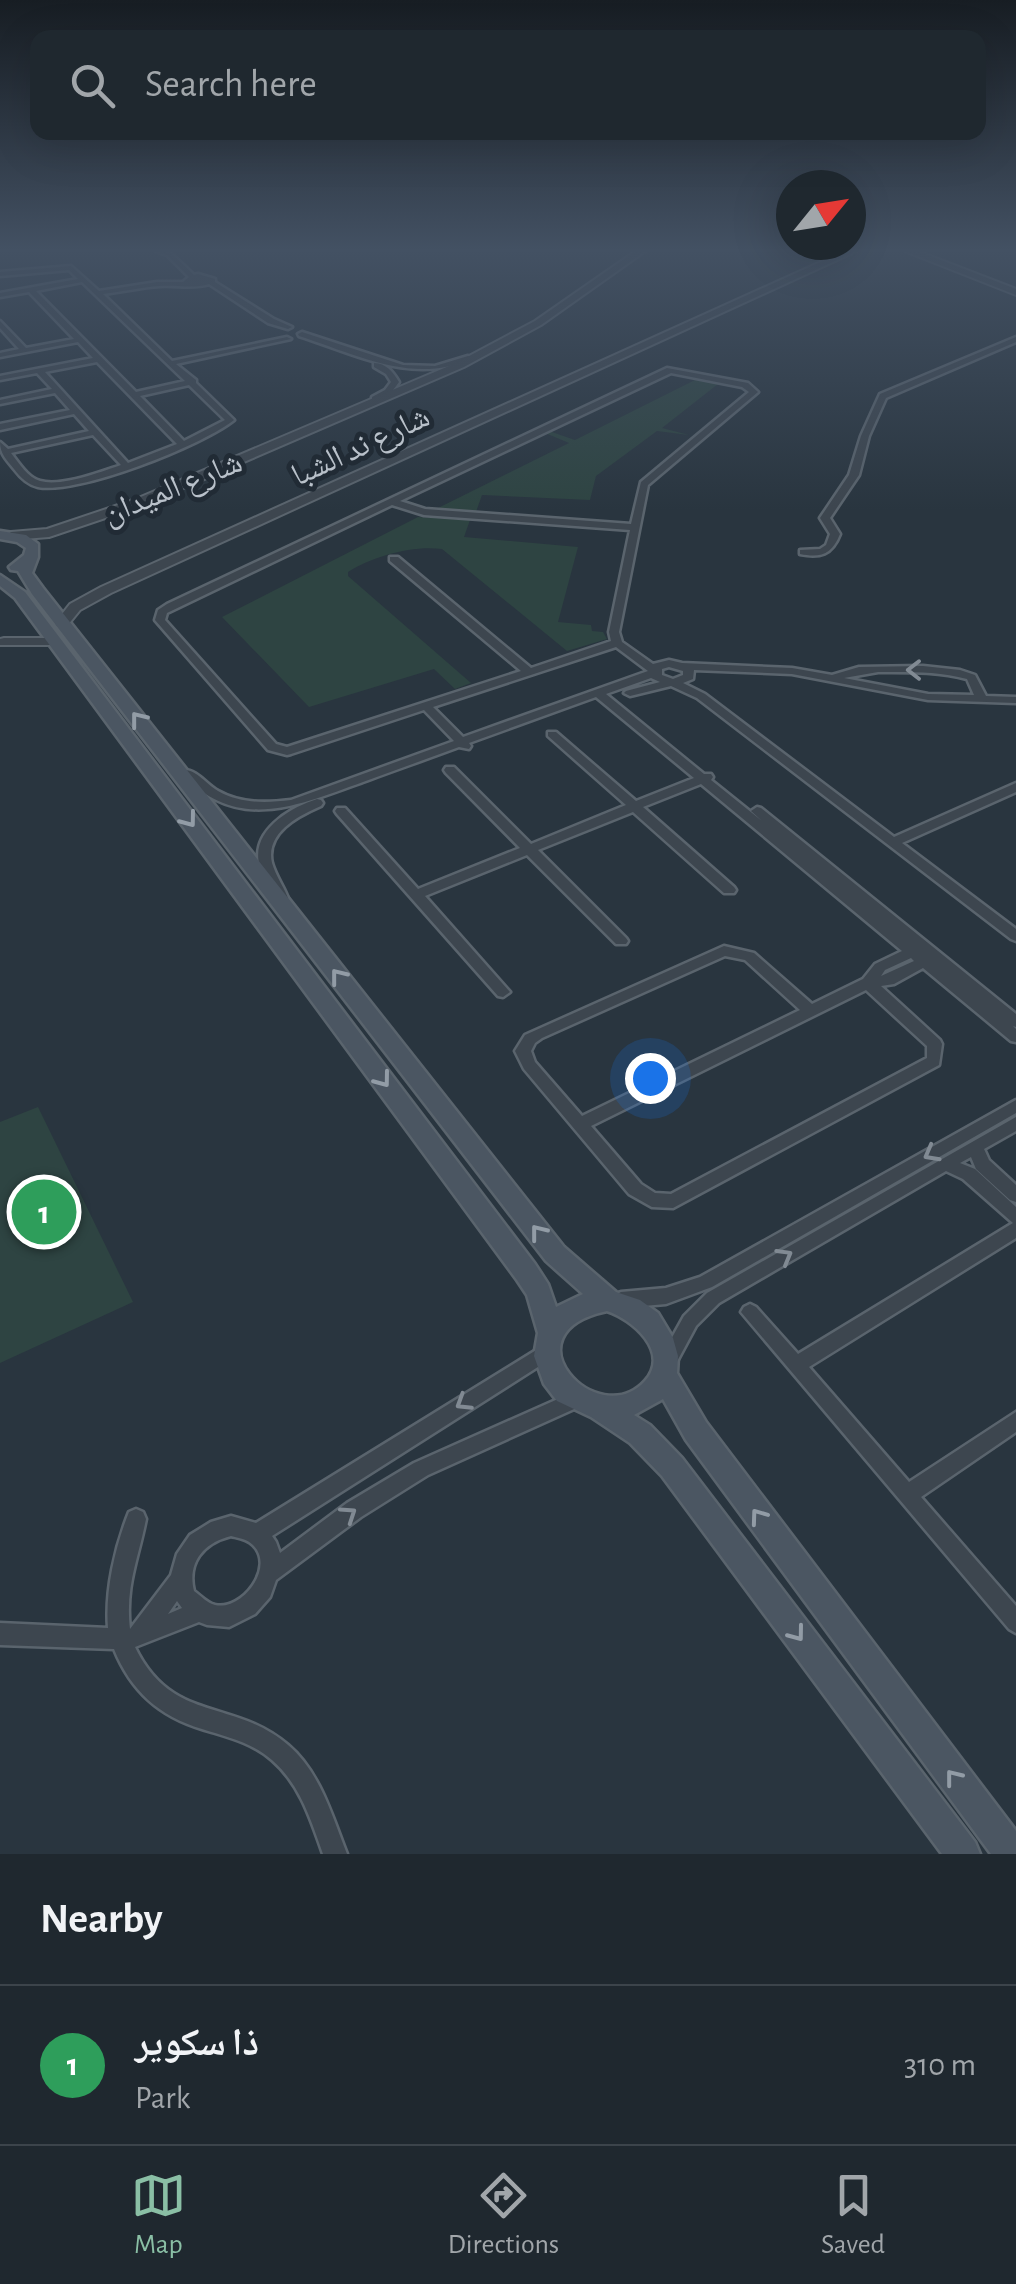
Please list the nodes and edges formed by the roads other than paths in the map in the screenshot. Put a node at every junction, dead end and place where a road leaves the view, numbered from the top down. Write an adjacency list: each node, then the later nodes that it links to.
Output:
1 (8, 337): 15 (street)
2 (77, 337): 13 (street)
3 (143, 337): 19 (street)
4 (269, 337): 14 (street)
5 (280, 337): 11 (street)
6 (295, 337): 11 (street)
7 (310, 337): 16 (street)
8 (513, 337): 16 (street, شارع الميدان)
9 (529, 337): 37 (street, شارع الميدان)
10 (664, 337): 40 (street, شارع ند الشبا)
11 (288, 339): 14 (street); 26 (street)
12 (1016, 339): 36 (street)
13 (80, 340): 15 (street); 18 (street)
14 (264, 342): 19 (street)
15 (24, 350): 17 (street)
16 (483, 353): 26 (street, شارع الميدان)
17 (0, 355)
18 (98, 359): 20 (street); 24 (street)
19 (172, 364): 22 (street)
20 (40, 370): 21 (street); 23 (street)
21 (0, 378)
22 (193, 382): 24 (street); 30 (street)
23 (57, 390): 25 (street); 27 (street)
24 (134, 395): 30 (street)
25 (0, 402)
26 (367, 406): 35 (street, شارع الميدان)
27 (76, 411): 28 (street); 29 (street)
28 (0, 427)
29 (95, 432): 31 (street); 32 (street)
30 (181, 443): 32 (street)
31 (3, 448): 32 (street)
32 (126, 466)
33 (390, 501): 34 (street); 34 (street); 56 (street)
34 (633, 527): 44 (street)
35 (3, 535): 37 (main road)
36 (803, 552)
37 (30, 557): 39 (main road); 41 (main road)
38 (394, 558): 48 (street)
39 (0, 576): 41 (main road)
40 (106, 590): 41 (street, شارع ند الشبا); 42 (street, شارع ند الشبا)
41 (40, 608): 42 (main road); 43 (street)
42 (58, 632): 43 (street); 60 (main road, one-way to 42); 90 (main road, one-way to 90)
43 (2, 642)
44 (617, 642): 45 (street); 48 (street)
45 (638, 656): 46 (street); 47 (street)
46 (669, 663): 47 (street); 49 (street)
47 (653, 671): 51 (street); 52 (street)
48 (528, 672): 56 (street)
49 (687, 674): 50 (street); 51 (street); 53 (street)
50 (835, 678): 54 (street); 54 (street, one-way to 50)
51 (672, 683): 52 (street); 53 (street)
52 (608, 696): 58 (street); 61 (street); 63 (street)
53 (700, 696): 67 (street)
54 (982, 699): 55 (street)
55 (1016, 700)
56 (421, 708): 58 (street); 59 (street)
57 (552, 734): 65 (street)
58 (464, 742): 59 (street); 61 (street)
59 (443, 750): 60 (street)
60 (175, 766): 71 (main road)
61 (415, 768): 71 (street)
62 (450, 770): 68 (street)
63 (712, 780): 65 (street); 74 (street)
64 (1016, 787): 67 (street)
65 (636, 808): 68 (street); 69 (street)
66 (341, 811): 70 (street)
67 (893, 842): 72 (street)
68 (530, 850): 70 (street); 73 (street)
69 (729, 890)
70 (416, 895): 76 (street)
71 (283, 906): 88 (main road, one-way to 71)
72 (1016, 936)
73 (622, 941)
74 (924, 954): 75 (street); 78 (street); 79 (street)
75 (868, 983): 77 (street); 82 (street)
76 (503, 992)
77 (810, 1012): 82 (street); 82 (street)
78 (1016, 1022)
79 (1016, 1036)
80 (1016, 1106): 88 (street, one-way to 88)
81 (1016, 1124): 83 (street)
82 (579, 1125)
83 (975, 1147): 84 (street); 85 (street)
84 (945, 1164): 86 (street); 92 (street, one-way to 84)
85 (1016, 1195)
86 (1016, 1217)
87 (1016, 1230): 91 (street)
88 (610, 1300): 90 (main road); 92 (main road)
89 (750, 1312): 91 (street)
90 (548, 1341): 93 (main road); 97 (street, one-way to 97)
91 (796, 1365): 95 (street)
92 (664, 1370): 93 (main road); 106 (main road, one-way to 92)
93 (586, 1402): 98 (street, one-way to 93); 105 (main road, one-way to 105)
94 (1016, 1421): 95 (street)
95 (908, 1495): 101 (street)
96 (136, 1520): 103 (street)
97 (257, 1534): 98 (street); 99 (street)
98 (271, 1572): 100 (street)
99 (181, 1579): 100 (street); 103 (street)
100 (200, 1612): 103 (street)
101 (1016, 1622)
102 (0, 1634): 103 (street)
103 (129, 1638): 104 (street)
104 (335, 1854)
105 (963, 1854)
106 (1012, 1854)

